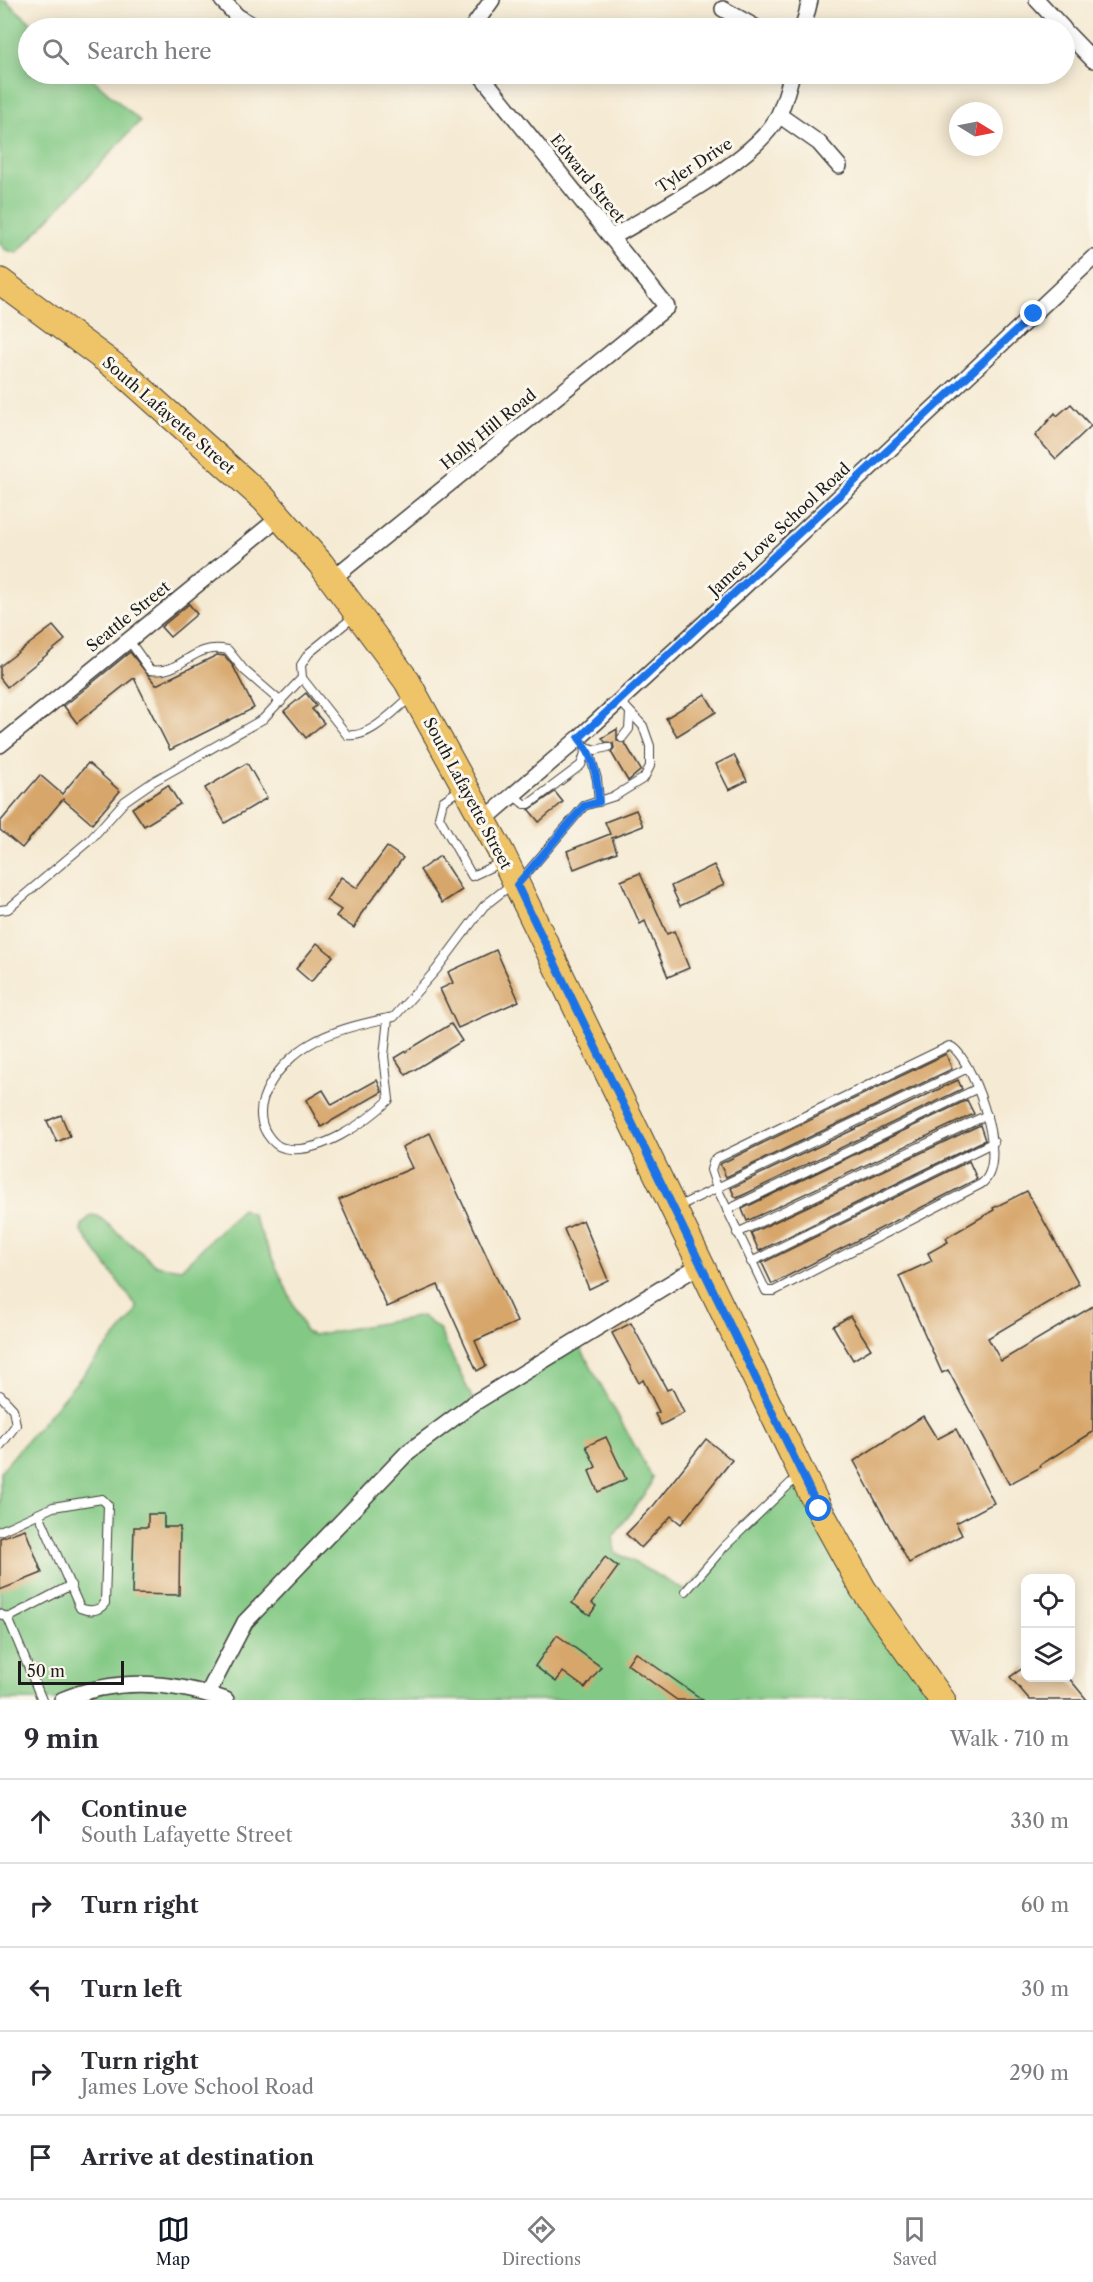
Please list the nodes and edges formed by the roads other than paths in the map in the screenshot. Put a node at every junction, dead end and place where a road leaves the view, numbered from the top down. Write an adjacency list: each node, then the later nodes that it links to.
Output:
1 (222, 0): 6 (street)
2 (492, 0): 7 (street)
3 (810, 0): 9 (street)
4 (1037, 0): 10 (street)
5 (723, 9): 8 (street)
6 (240, 18)
7 (479, 18)
8 (739, 18)
9 (806, 18)
10 (1054, 18)
11 (1075, 41): 12 (street)
12 (1093, 60)
13 (488, 84): 17 (street, Edward Street)
14 (789, 84): 15 (street, Tyler Drive)
15 (779, 115): 16 (street); 17 (street, Tyler Drive)
16 (839, 166)
17 (613, 237): 20 (street, Edward Street)
18 (1093, 258): 27 (street, James Love School Road)
19 (0, 281): 21 (main road, South Lafayette Street)
20 (667, 307): 22 (street, Holly Hill Road)
21 (280, 517): 22 (main road, South Lafayette Street); 24 (street, Seattle Street)
22 (332, 579): 23 (main road, South Lafayette Street)
23 (357, 614): 25 (lane); 26 (main road, South Lafayette Street)
24 (128, 639): 28 (lane); 32 (street, Seattle Street)
25 (303, 678): 26 (lane); 28 (lane)
26 (414, 694): 34 (main road, South Lafayette Street)
27 (620, 700): 29 (lane); 31 (street, James Love School Road)
28 (281, 702): 39 (lane)
29 (630, 713): 30 (lane); 36 (lane)
30 (622, 738)
31 (583, 742): 33 (lane); 35 (street, James Love School Road); 35 (lane); 36 (lane)
32 (0, 745)
33 (608, 747)
34 (465, 785): 37 (main road, South Lafayette Street); 38 (lane)
35 (514, 795): 37 (street, James Love School Road)
36 (599, 802): 38 (lane)
37 (484, 820): 38 (main road, South Lafayette Street)
38 (512, 875): 40 (lane); 46 (main road, South Lafayette Street)
39 (0, 910)
40 (388, 1018): 40 (lane)
41 (968, 1068): 42 (lane); 45 (lane); 45 (lane)
42 (976, 1089): 43 (lane); 47 (lane)
43 (987, 1115): 44 (lane); 48 (lane)
44 (993, 1142): 49 (lane); 49 (lane)
45 (717, 1188): 46 (lane); 47 (lane)
46 (673, 1209): 50 (main road, South Lafayette Street)
47 (727, 1210): 48 (lane)
48 (737, 1233): 49 (lane)
49 (751, 1262)
50 (700, 1264): 53 (main road, South Lafayette Street); 59 (street)
51 (0, 1395): 52 (lane)
52 (0, 1446)
53 (801, 1473): 57 (lane); 63 (main road, South Lafayette Street)
54 (39, 1514): 55 (lane); 56 (lane); 56 (lane)
55 (0, 1531)
56 (70, 1585): 58 (lane)
57 (686, 1591)
58 (4, 1616): 60 (lane)
59 (208, 1693): 61 (street); 62 (street)
60 (42, 1700)
61 (62, 1700)
62 (226, 1700)
63 (942, 1700)

